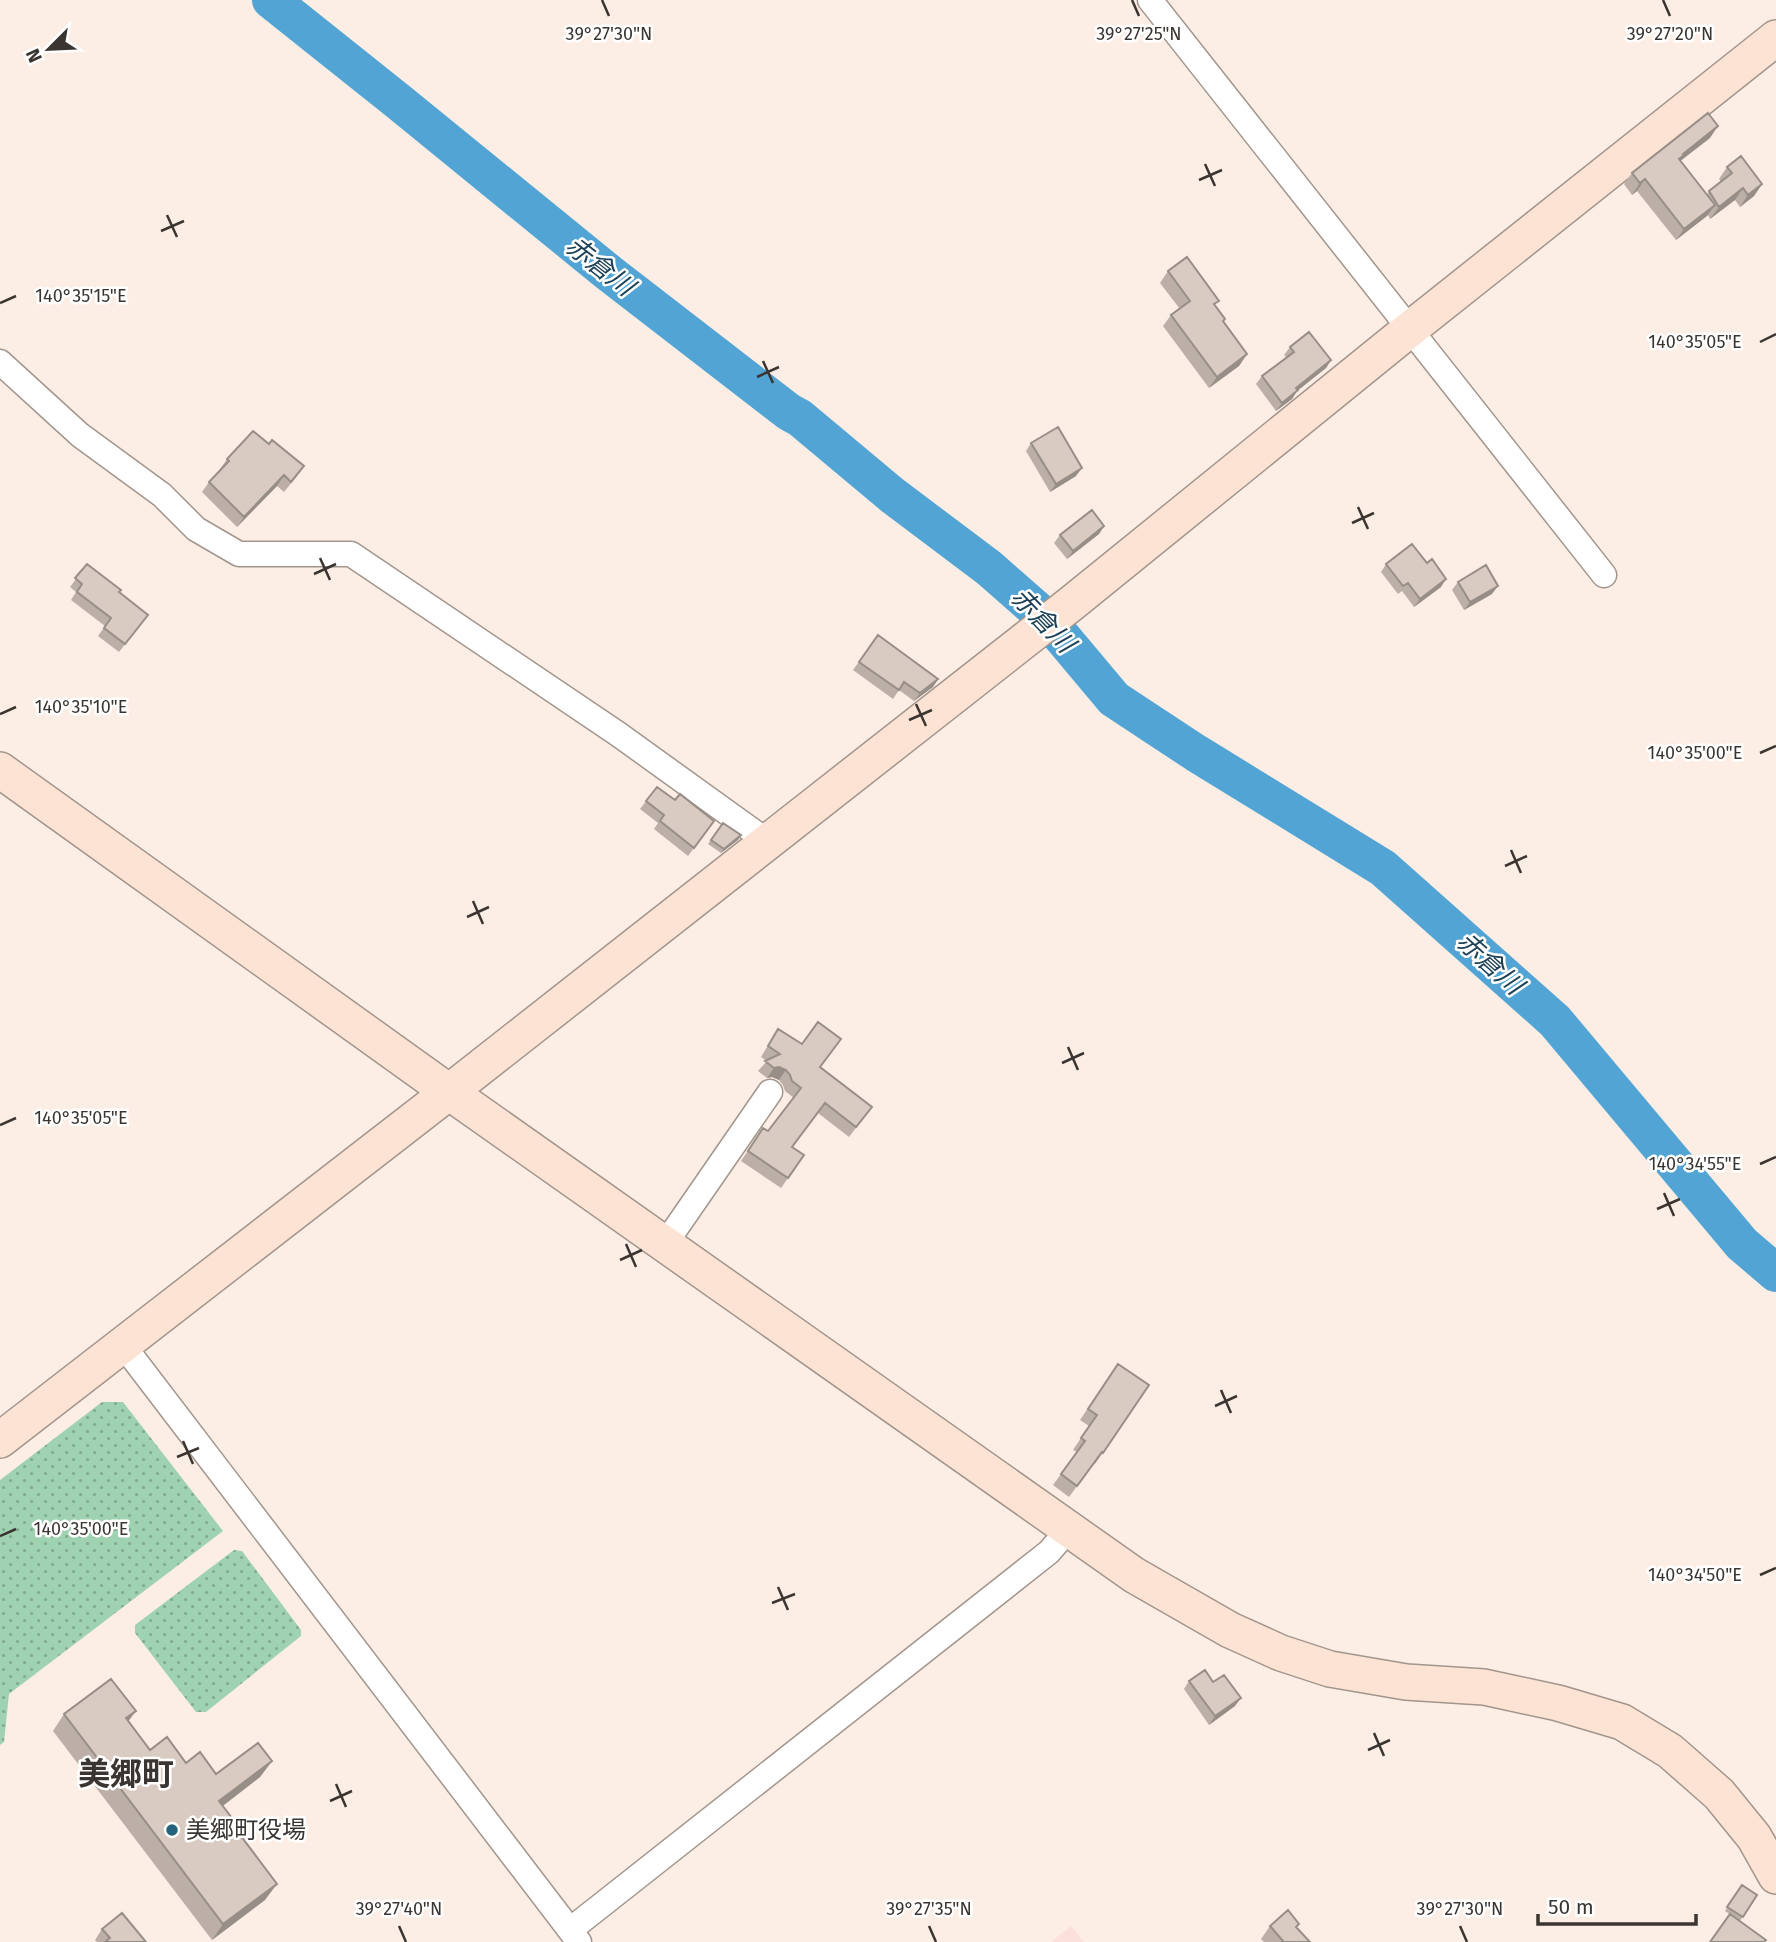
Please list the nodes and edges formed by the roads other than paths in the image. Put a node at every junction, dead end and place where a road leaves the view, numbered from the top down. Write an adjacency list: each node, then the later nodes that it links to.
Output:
1 (1150, 0): 3 (street)
2 (1776, 38): 3 (street)
3 (1410, 329): 5 (street); 7 (street)
4 (0, 362): 7 (street)
5 (1604, 575)
6 (0, 771): 8 (street)
7 (768, 842): 8 (street)
8 (449, 1092): 10 (street); 11 (street)
9 (770, 1092): 10 (street)
10 (665, 1244): 13 (street)
11 (124, 1345): 12 (street); 15 (street)
12 (0, 1440)
13 (1069, 1529): 14 (street); 15 (street)
14 (1776, 1876)
15 (575, 1936)

